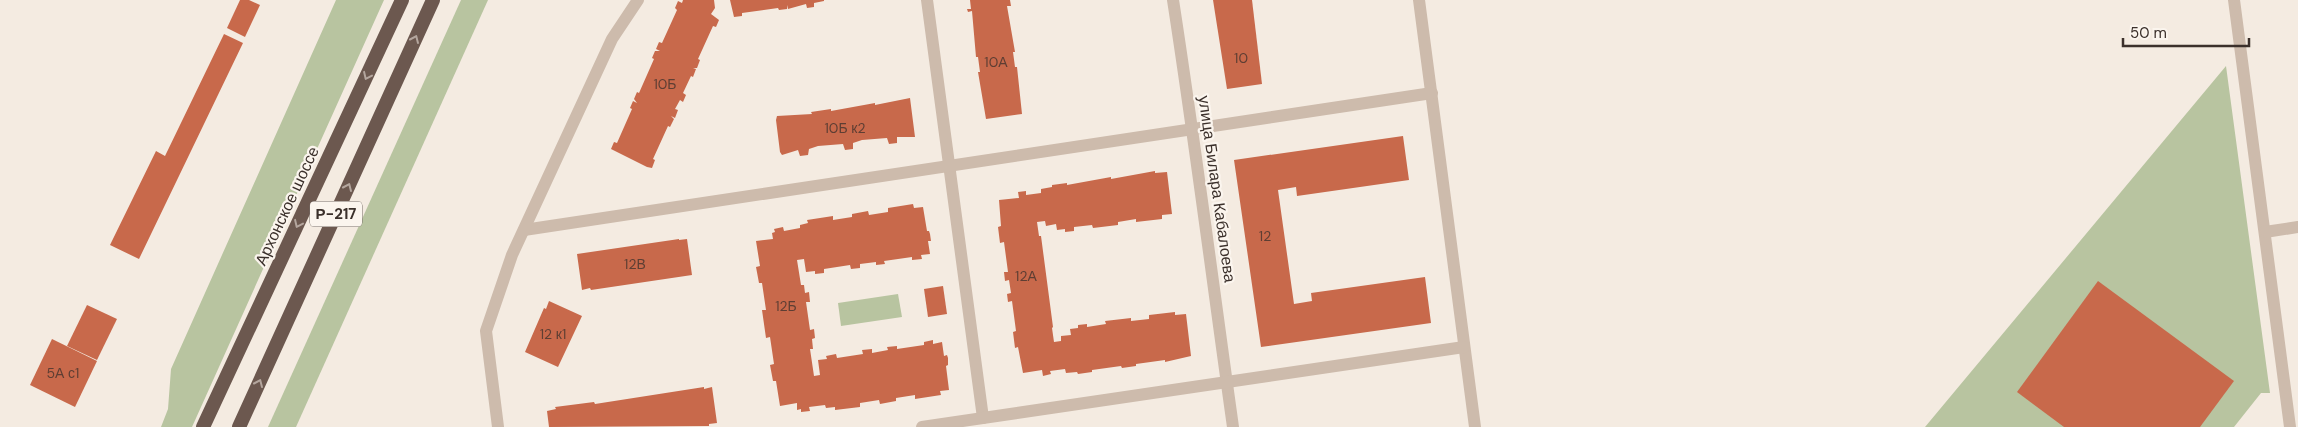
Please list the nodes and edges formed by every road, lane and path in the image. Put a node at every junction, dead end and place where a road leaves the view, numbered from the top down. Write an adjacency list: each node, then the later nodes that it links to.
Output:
1 (402, 0): 17 (highway, Архонское шоссе / Р-217, one-way to 17)
2 (433, 0): 18 (highway, Р-217, one-way to 2)
3 (638, 0): 12 (street)
4 (927, 0): 10 (street)
5 (1173, 0): 9 (street, улица Билара Кабалоева)
6 (1419, 0): 8 (street)
7 (2234, 0): 13 (street)
8 (1432, 94): 9 (street); 14 (street)
9 (1194, 131): 10 (street); 15 (street, улица Билара Кабалоева)
10 (949, 166): 12 (street); 16 (street)
11 (2298, 227): 13 (street)
12 (524, 230): 19 (street)
13 (2265, 232): 23 (street)
14 (1464, 347): 15 (street); 22 (street)
15 (1227, 382): 16 (street); 21 (street, улица Билара Кабалоева)
16 (983, 418): 20 (street)
17 (203, 427)
18 (239, 427)
19 (498, 427)
20 (922, 427)
21 (1233, 427)
22 (1475, 427)
23 (2290, 427)

